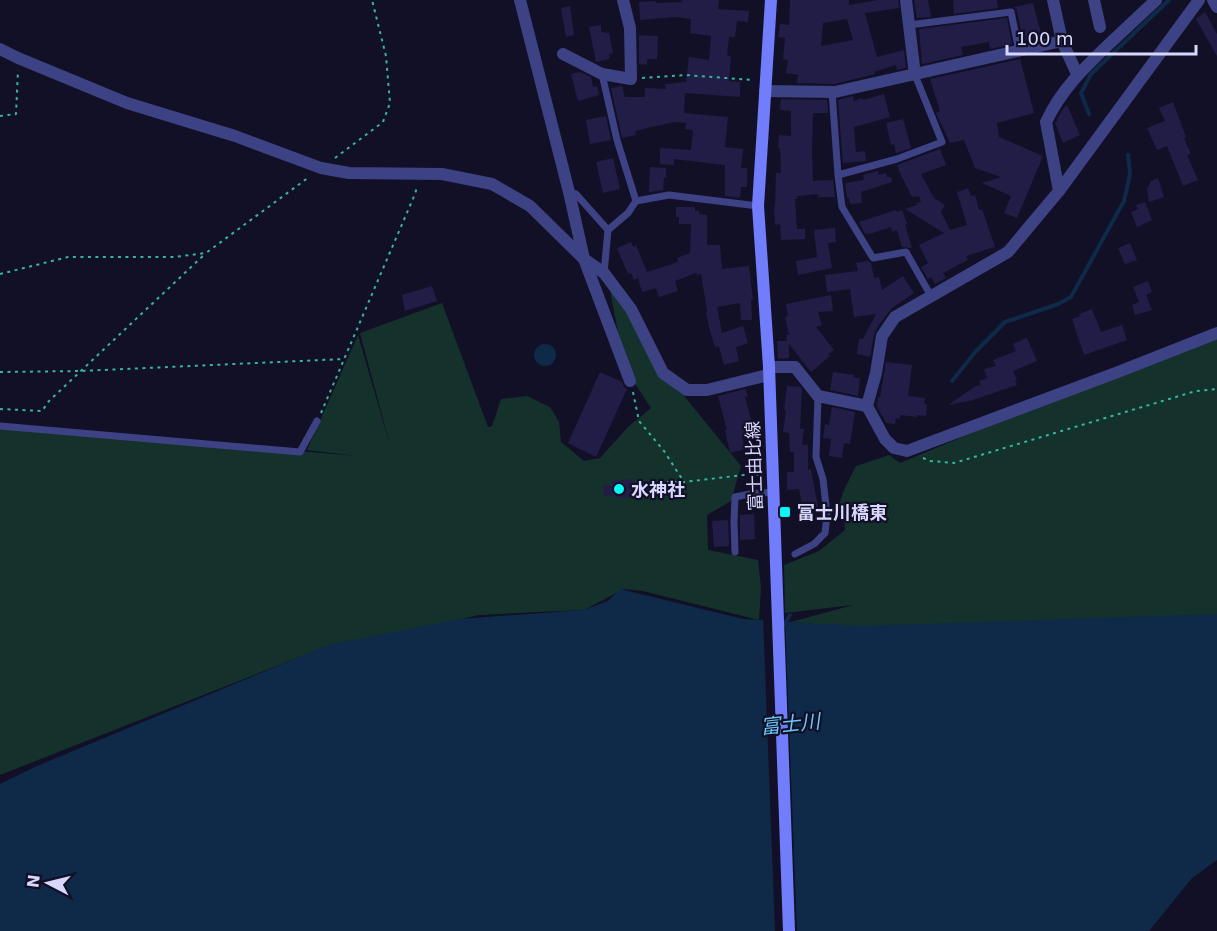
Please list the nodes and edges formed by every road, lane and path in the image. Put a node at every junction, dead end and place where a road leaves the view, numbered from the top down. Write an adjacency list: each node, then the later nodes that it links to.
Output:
1 (372, 0): 26 (path)
2 (520, 0): 30 (street)
3 (623, 0): 22 (street)
4 (771, 0): 23 (main road, 富士由比線)
5 (906, 0): 12 (street)
6 (1053, 0): 14 (street)
7 (1094, 0): 13 (street)
8 (1156, 0): 20 (street)
9 (1199, 0): 29 (street)
10 (1213, 0): 11 (street)
11 (1217, 7)
12 (909, 25): 16 (lane); 21 (street)
13 (1100, 27)
14 (1062, 41): 16 (street); 20 (street)
15 (0, 49): 18 (street)
16 (1019, 51): 21 (street)
17 (563, 54): 19 (street)
18 (18, 58): 25 (path); 26 (street)
19 (602, 74): 22 (street); 31 (lane)
20 (1077, 74): 29 (street)
21 (915, 75): 24 (street); 28 (lane)
22 (631, 79): 23 (path)
23 (765, 91): 24 (street); 32 (main road, 富士由比線)
24 (832, 92): 28 (lane)
25 (0, 116)
26 (321, 168): 27 (street); 34 (path)
27 (418, 174): 35 (street); 40 (path)
28 (838, 175): 38 (lane)
29 (1059, 190): 38 (street)
30 (569, 192): 33 (lane); 35 (street)
31 (636, 201): 32 (lane); 33 (lane)
32 (758, 206): 42 (main road, 富士由比線)
33 (608, 230): 36 (lane)
34 (206, 253): 37 (path); 41 (path)
35 (584, 259): 36 (street); 44 (street)
36 (604, 273): 42 (street)
37 (0, 274)
38 (932, 296): 47 (street)
39 (1217, 333): 51 (street)
40 (344, 359): 41 (path); 49 (path)
41 (81, 371): 43 (path); 48 (path)
42 (768, 371): 46 (street); 52 (main road, 富士由比線)
43 (0, 372)
44 (630, 381): 54 (path)
45 (1217, 389): 51 (path)
46 (818, 396): 47 (street); 57 (lane)
47 (867, 406): 51 (street)
48 (0, 409)
49 (317, 422): 50 (lane)
50 (0, 426)
51 (906, 451)
52 (772, 476): 54 (path); 55 (main road, 富士由比線)
53 (652, 482): 54 (path)
54 (684, 482)
55 (773, 492): 56 (lane); 58 (main road, 富士由比線)
56 (735, 552)
57 (795, 554)
58 (789, 931)

